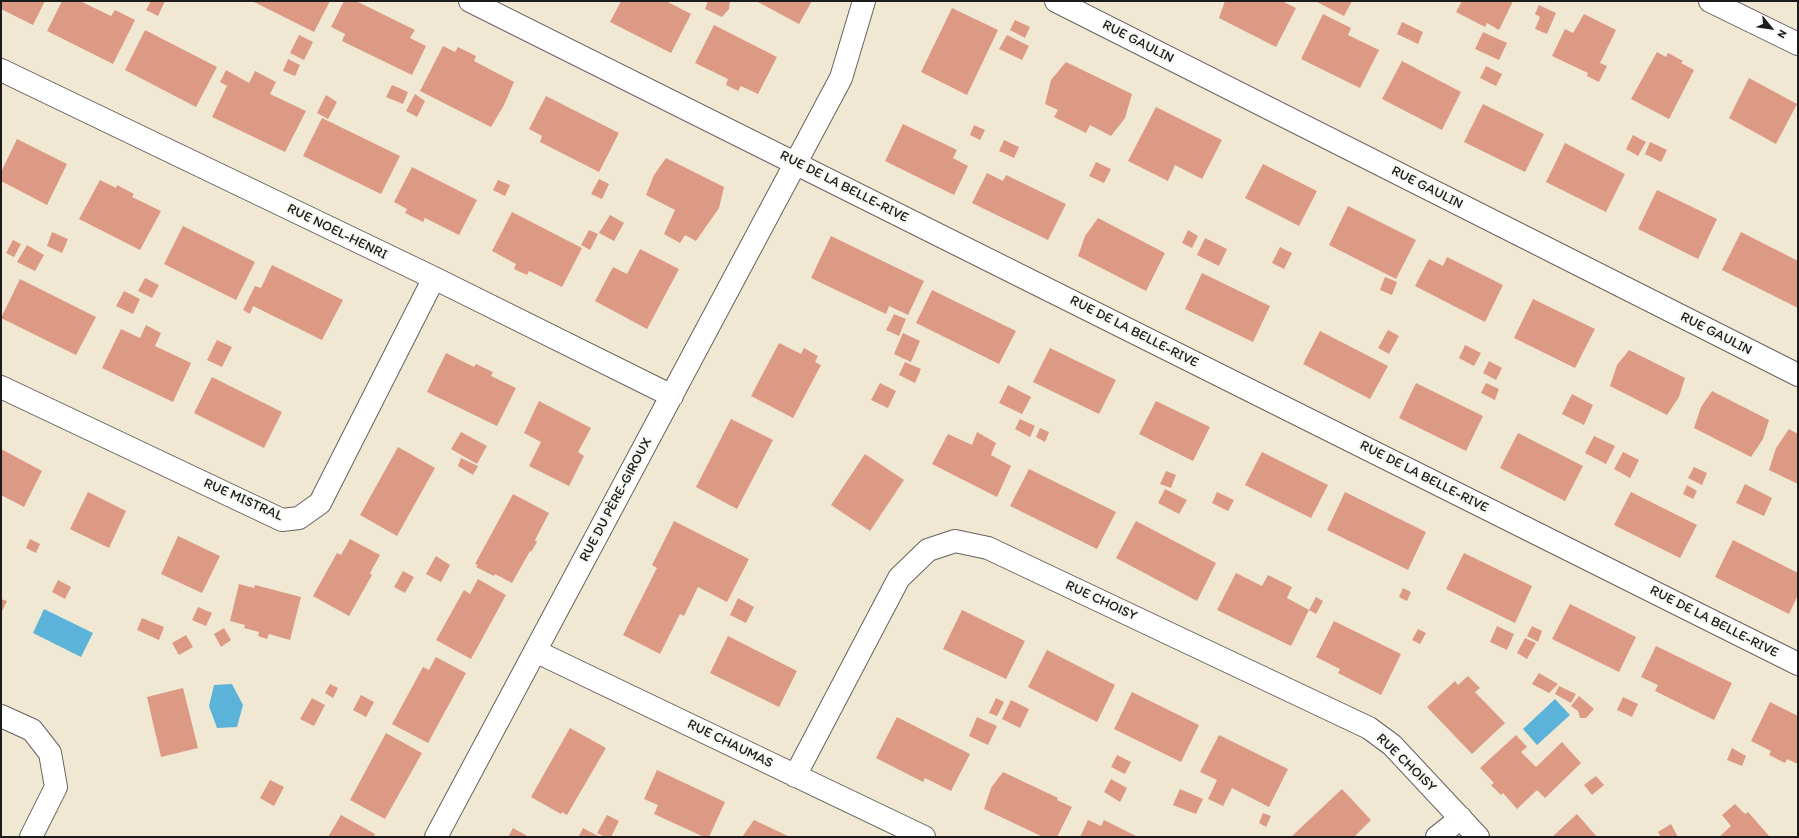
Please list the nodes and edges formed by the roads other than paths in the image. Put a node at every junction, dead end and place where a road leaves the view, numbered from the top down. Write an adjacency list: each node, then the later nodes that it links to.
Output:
1 (470, 1): 7 (street, RUE DE LA BELLE-RIVE)
2 (864, 1): 7 (street, RUE DU PÈRE-GIROUX)
3 (1056, 1): 9 (street, RUE GAULIN)
4 (1710, 1): 5 (street)
5 (1798, 44)
6 (1, 70): 8 (street, RUE NOEL-HENRI)
7 (795, 163): 11 (street, RUE DU PÈRE-GIROUX); 13 (street, RUE DE LA BELLE-RIVE)
8 (434, 278): 10 (street, RUE MISTRAL); 11 (street, RUE NOEL-HENRI)
9 (1798, 375)
10 (1, 387)
11 (672, 396): 12 (street, RUE DU PÈRE-GIROUX)
12 (535, 651): 15 (street, RUE CHAUMAS); 18 (street, RUE DU PÈRE-GIROUX)
13 (1798, 664)
14 (1, 716): 17 (street)
15 (795, 776): 16 (street, RUE CHOISY); 19 (street, RUE CHAUMAS)
16 (1461, 818): 20 (street); 21 (street, RUE CHOISY)
17 (31, 837)
18 (436, 837)
19 (924, 837)
20 (1437, 837)
21 (1478, 837)

